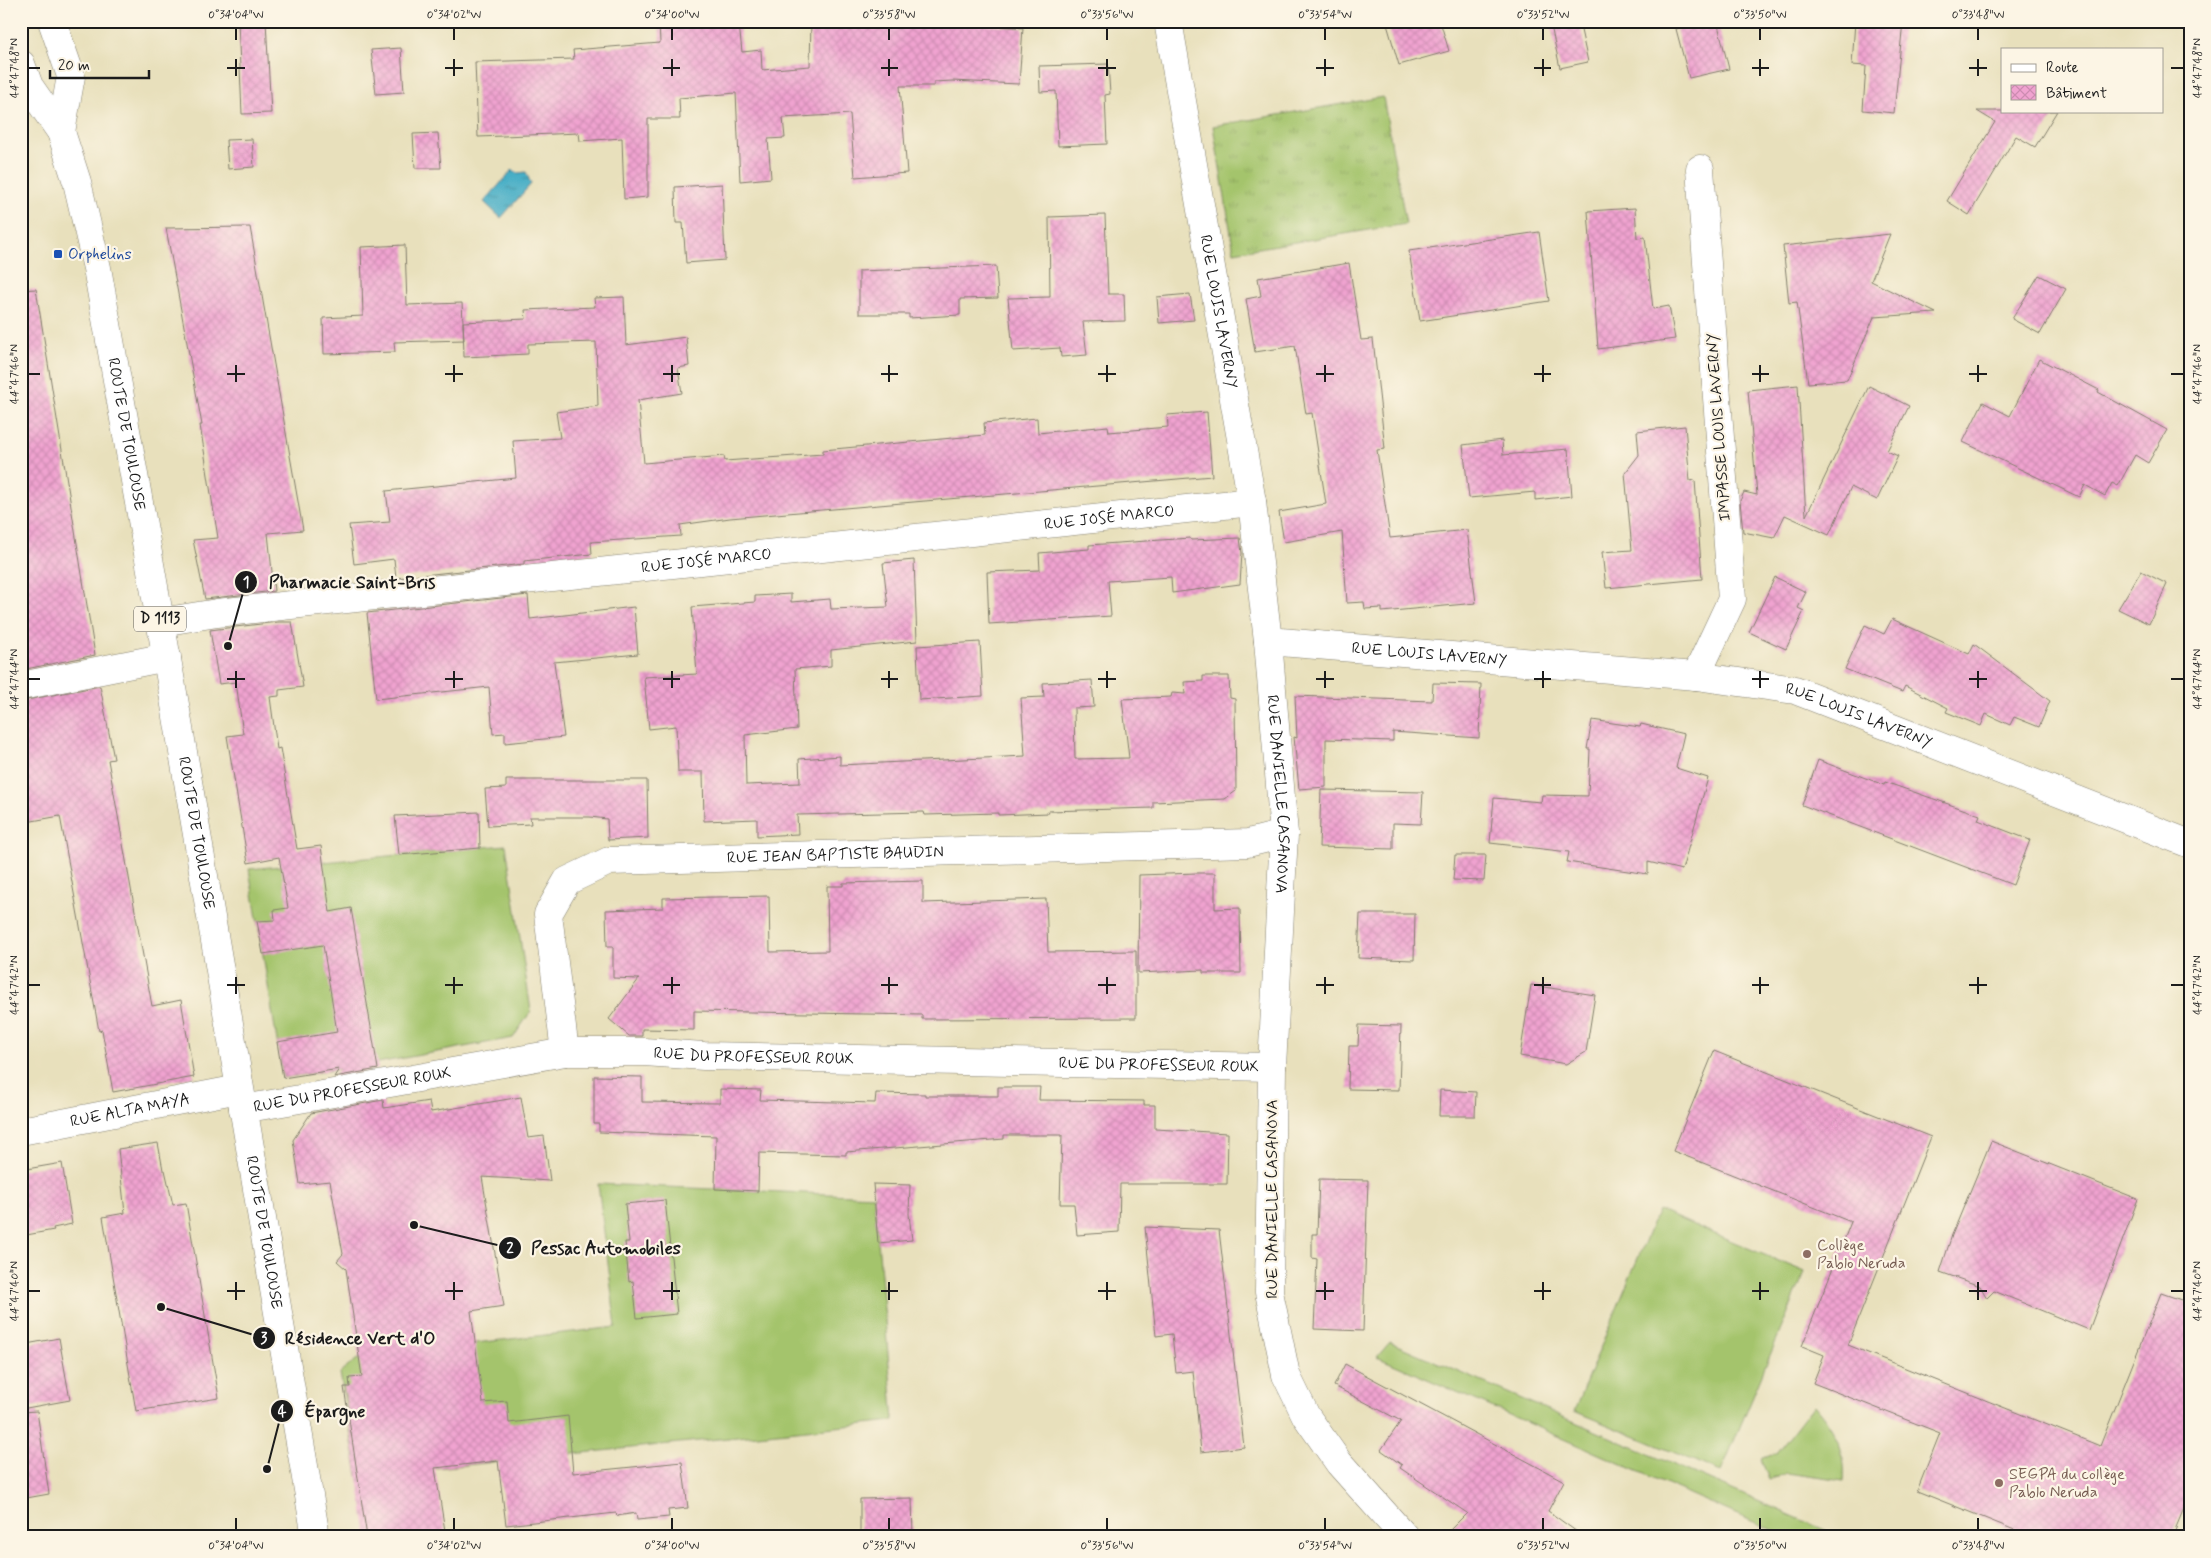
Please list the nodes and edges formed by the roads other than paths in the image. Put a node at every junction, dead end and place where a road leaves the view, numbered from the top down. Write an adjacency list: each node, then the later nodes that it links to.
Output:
1 (52, 21): 4 (street, ROUTE DE TOULOUSE / D 1113)
2 (1168, 21): 6 (street, RUE LOUIS LAVERNY)
3 (21, 64): 4 (street, ROUTE DE TOULOUSE / D 1113)
4 (62, 132): 7 (street, ROUTE DE TOULOUSE / D 1113)
5 (1700, 169): 10 (street, IMPASSE LOUIS LAVERNY)
6 (1252, 502): 7 (street, RUE JOSÉ MARCO); 8 (street, RUE LOUIS LAVERNY)
7 (161, 622): 9 (street, ROUTE DE TOULOUSE / D 1113)
8 (1268, 641): 10 (street, RUE LOUIS LAVERNY); 12 (street, RUE DANIELLE CASANOVA)
9 (167, 657): 11 (street); 16 (street, ROUTE DE TOULOUSE / D 1113)
10 (1696, 676): 13 (street, RUE LOUIS LAVERNY)
11 (21, 686)
12 (1284, 834): 14 (street, RUE JEAN BAPTISTE BAUDIN); 15 (street, RUE DANIELLE CASANOVA)
13 (2190, 844)
14 (565, 1052): 15 (street, RUE DU PROFESSEUR ROUX); 16 (street, RUE DU PROFESSEUR ROUX)
15 (1272, 1067): 19 (street, RUE DANIELLE CASANOVA)
16 (241, 1099): 17 (street, RUE ALTA MAYA); 18 (street, ROUTE DE TOULOUSE / D 1113)
17 (21, 1131)
18 (316, 1537)
19 (1405, 1537)

